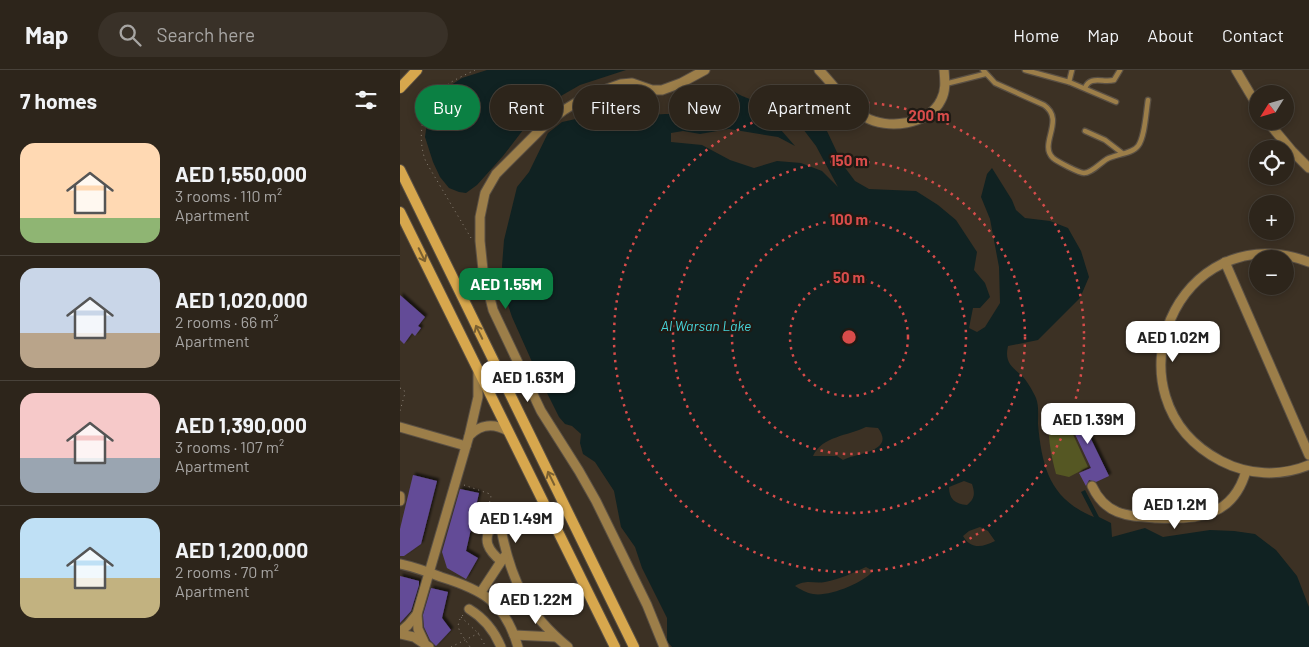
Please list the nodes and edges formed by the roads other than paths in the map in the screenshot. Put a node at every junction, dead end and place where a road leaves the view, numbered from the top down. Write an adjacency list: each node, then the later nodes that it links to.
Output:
1 (417, 70): 13 (street)
2 (705, 70): 53 (street)
3 (819, 70): 11 (street)
4 (944, 70): 11 (street)
5 (1025, 70): 10 (lane)
6 (1072, 70): 10 (lane)
7 (1120, 70): 12 (lane)
8 (1236, 70): 14 (street)
9 (984, 72): 11 (lane); 19 (lane)
10 (1069, 82): 12 (lane)
11 (945, 84)
12 (1085, 88): 16 (lane)
13 (400, 92)
14 (1249, 92)
15 (1148, 100): 19 (lane)
16 (1116, 102)
17 (1274, 130): 20 (street)
18 (1085, 131): 19 (lane)
19 (1122, 153)
20 (1309, 168)
21 (400, 170): 52 (street, one-way to 21)
22 (400, 212): 25 (street, one-way to 25)
23 (1225, 262): 24 (street); 30 (street); 32 (street)
24 (1309, 262)
25 (478, 369): 27 (street); 28 (street)
26 (400, 428): 29 (street)
27 (508, 431): 28 (street); 51 (street)
28 (469, 436): 29 (street)
29 (466, 446): 38 (street)
30 (1309, 455)
31 (1309, 465): 32 (street)
32 (1246, 471): 33 (street)
33 (1092, 486)
34 (400, 496): 35 (street)
35 (400, 501)
36 (504, 558): 36 (street); 39 (street); 46 (street)
37 (400, 564): 38 (street)
38 (429, 572): 39 (street); 41 (street)
39 (481, 592): 42 (street)
40 (469, 609): 43 (street)
41 (417, 614): 44 (street); 47 (street)
42 (503, 614): 43 (street); 45 (street)
43 (490, 627): 48 (street)
44 (400, 633): 47 (street)
45 (514, 635): 46 (street); 49 (street)
46 (556, 638): 50 (street)
47 (426, 645)
48 (501, 647)
49 (518, 647)
50 (568, 647)
51 (614, 647)
52 (634, 647)
53 (664, 647)

